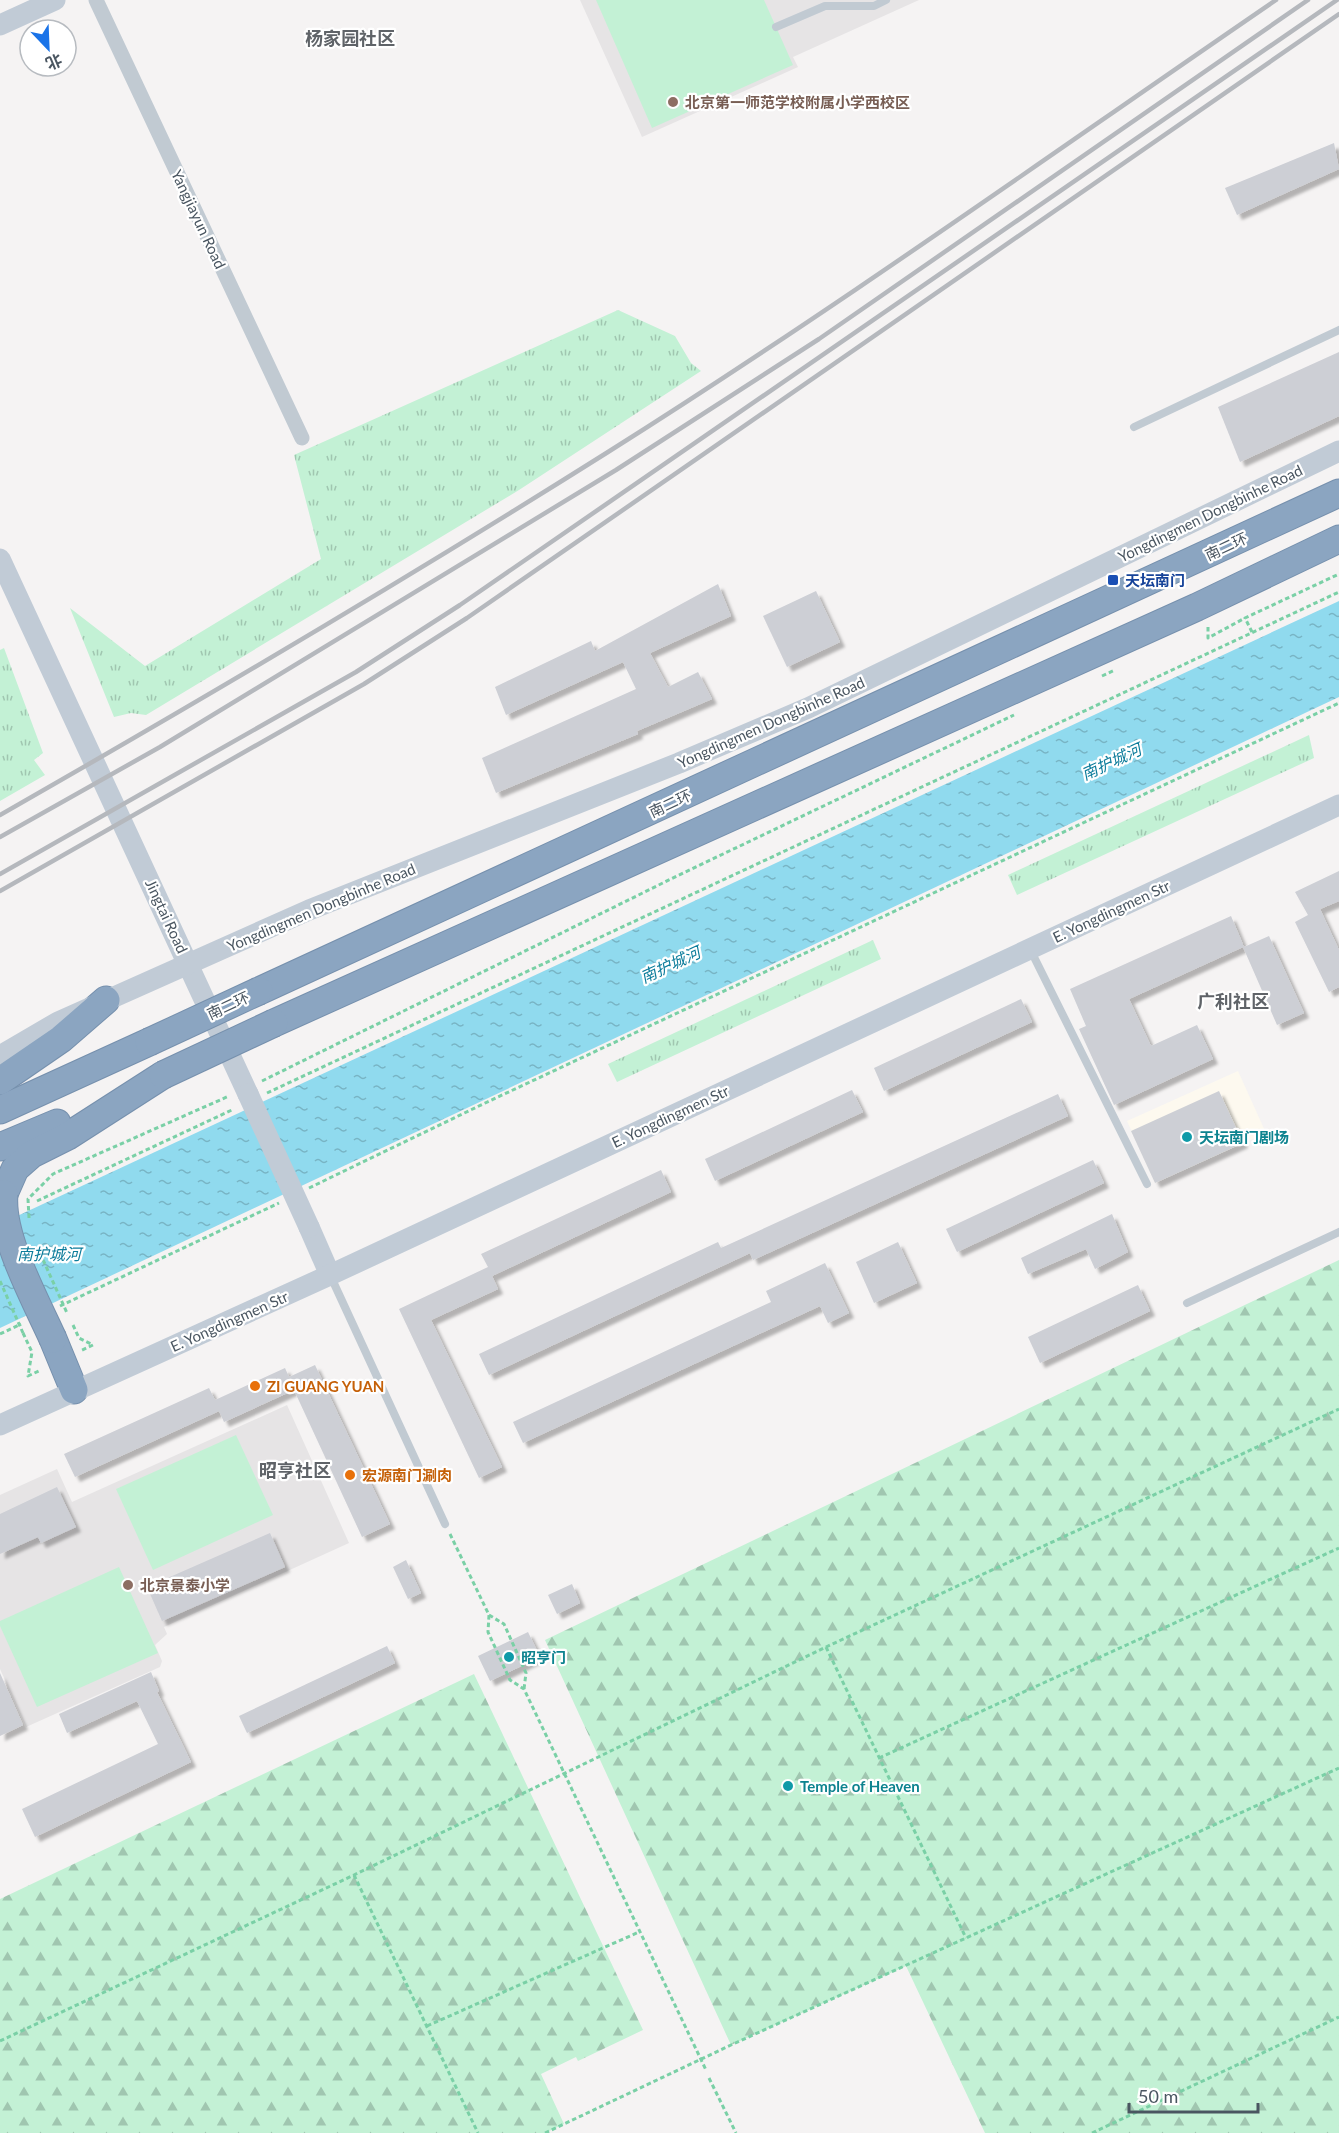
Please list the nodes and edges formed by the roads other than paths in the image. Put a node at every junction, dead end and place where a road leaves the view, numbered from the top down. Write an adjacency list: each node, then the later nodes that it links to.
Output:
1 (55, 0): 4 (street)
2 (96, 0): 8 (street, Yangjiayun Road)
3 (886, 0): 5 (lane)
4 (0, 26)
5 (776, 27)
6 (1339, 330): 7 (lane)
7 (1134, 427)
8 (302, 438)
9 (1339, 451): 15 (street, Yongdingmen Dongbinhe Road)
10 (1339, 493): 20 (highway, 南二环, bridge)
11 (1339, 539): 18 (highway, bridge)
12 (0, 559): 15 (street, Jingtai Road)
13 (1339, 805): 14 (street, E. Yongdingmen Str)
14 (1030, 949): 22 (lane); 25 (street, E. Yongdingmen Str)
15 (189, 963): 16 (street, Yongdingmen Dongbinhe Road); 25 (street, Jingtai Road, bridge)
16 (106, 1000): 17 (street, Yongdingmen Dongbinhe Road); 19 (highway)
17 (0, 1056)
18 (163, 1075): 21 (highway); 27 (highway, bridge)
19 (0, 1081)
20 (0, 1110)
21 (0, 1147)
22 (1147, 1184)
23 (1339, 1232): 26 (lane)
24 (0, 1263): 27 (highway)
25 (330, 1275): 28 (street, E. Yongdingmen Str); 30 (lane)
26 (1188, 1303)
27 (38, 1341): 28 (highway)
28 (66, 1394): 29 (street, E. Yongdingmen Str)
29 (0, 1425)
30 (446, 1524)

